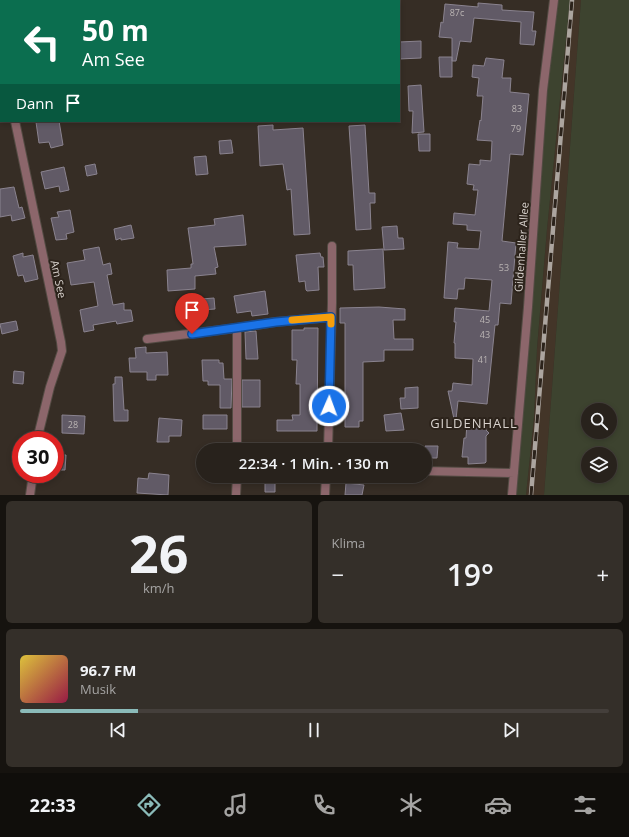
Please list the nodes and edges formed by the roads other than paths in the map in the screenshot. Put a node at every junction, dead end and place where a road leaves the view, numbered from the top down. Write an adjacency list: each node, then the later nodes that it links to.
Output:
1 (554, 0): 11 (street, Gildenhaller Allee)
2 (16, 122): 7 (street, Am See)
3 (332, 246): 4 (street)
4 (331, 317): 5 (street); 9 (street)
5 (237, 328): 6 (street); 8 (street)
6 (147, 339)
7 (39, 431)
8 (237, 443)
9 (328, 443)
10 (432, 471): 11 (street)
11 (514, 473): 18 (street, Gildenhaller Allee)
12 (32, 483): 15 (street)
13 (236, 483): 16 (street)
14 (326, 483): 17 (street)
15 (30, 495)
16 (236, 495)
17 (325, 495)
18 (512, 495)

